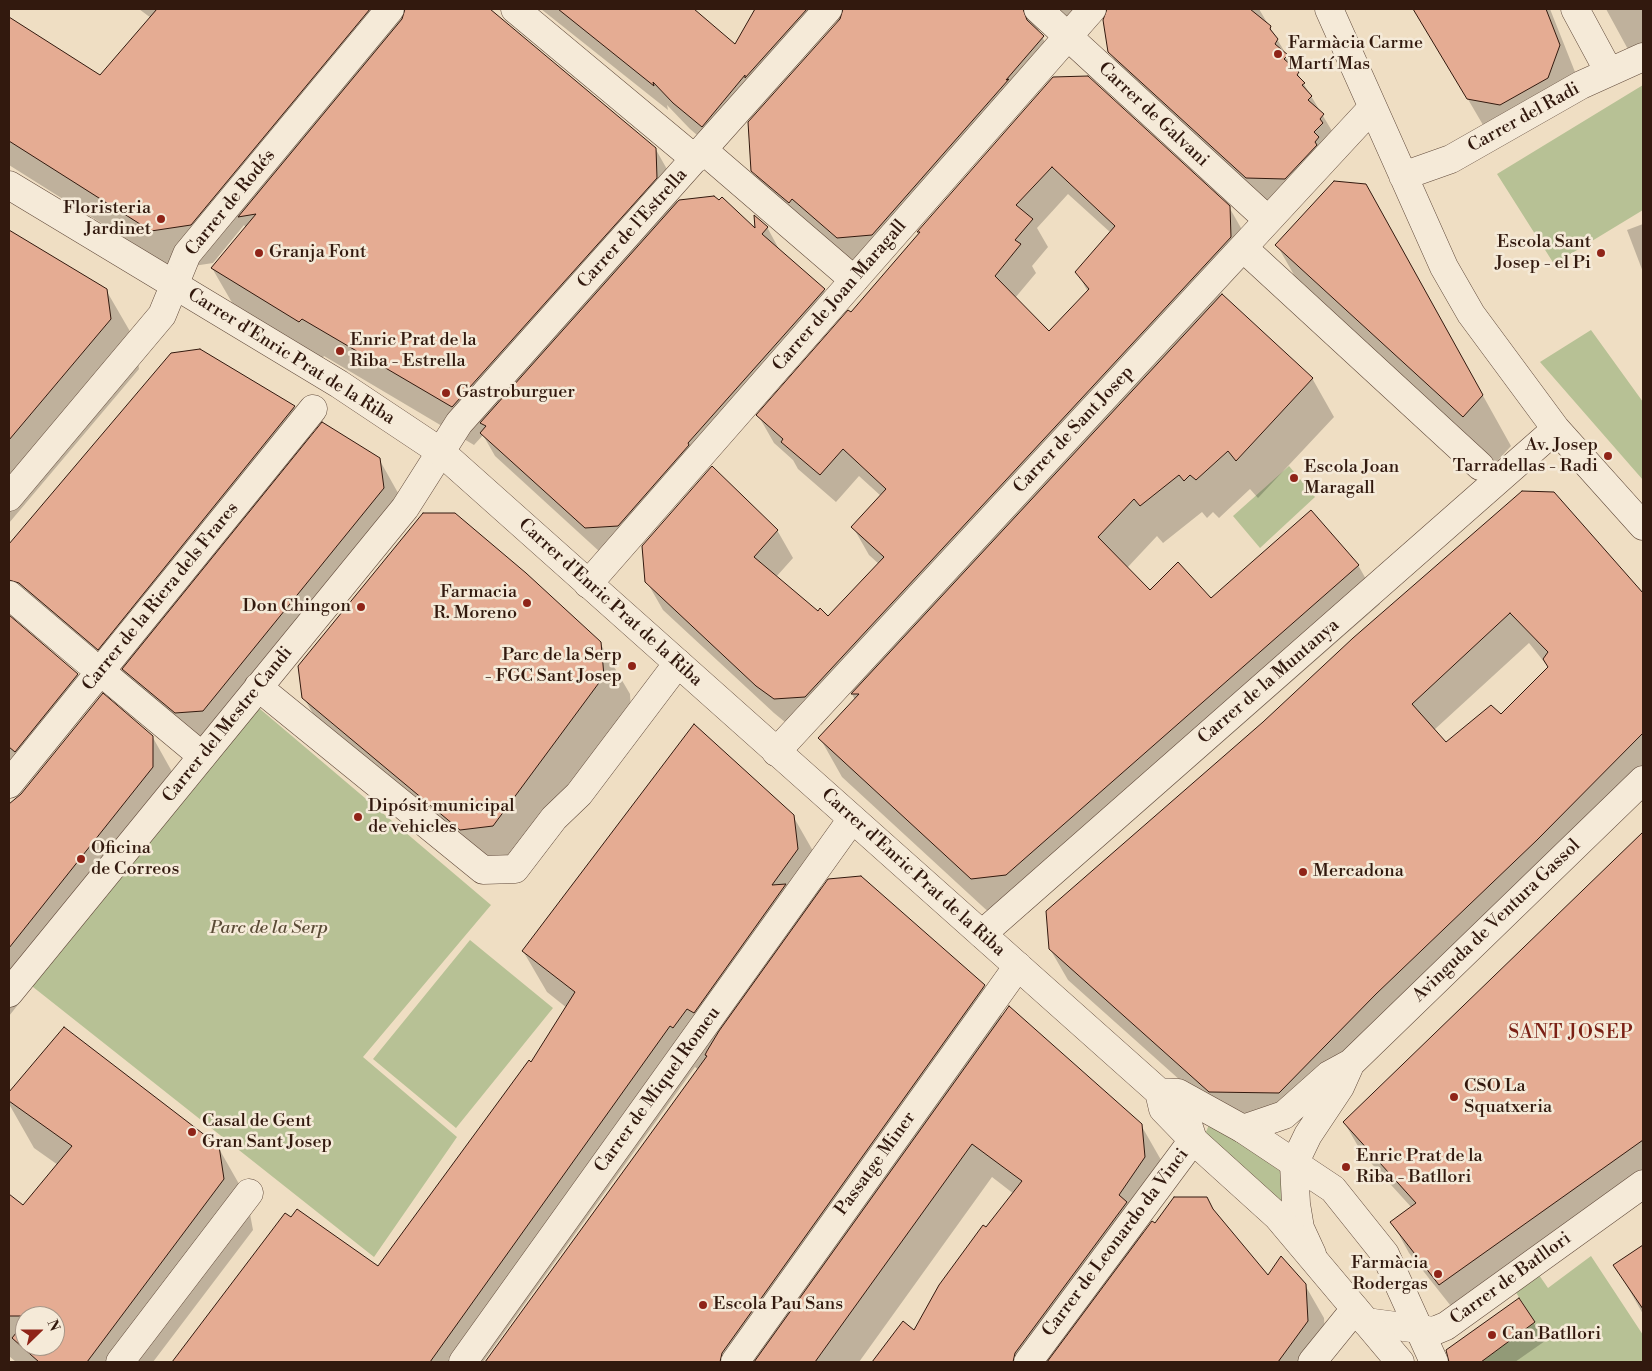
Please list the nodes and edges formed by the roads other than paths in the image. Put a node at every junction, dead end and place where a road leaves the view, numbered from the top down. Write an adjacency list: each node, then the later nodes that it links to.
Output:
1 (390, 9): 18 (street, Carrer de Rodés)
2 (515, 9): 12 (street)
3 (828, 9): 12 (street, Carrer de l'Estrella)
4 (1038, 9): 8 (street, Carrer de Galvani)
5 (1092, 9): 8 (street, Carrer de Joan Maragall)
6 (1329, 9): 11 (street)
7 (1575, 9): 10 (street)
8 (1068, 36): 15 (street, Carrer de Galvani); 17 (street, Carrer de Joan Maragall)
9 (1643, 57): 10 (street, Carrer del Radi)
10 (1609, 72): 13 (street, Carrer del Radi)
11 (1372, 108): 13 (street); 15 (street, Carrer de Sant Josep)
12 (699, 154): 17 (street); 21 (street, Carrer de l'Estrella)
13 (1403, 176): 20 (street)
14 (9, 184): 18 (street, Carrer d'Enric Prat de la Riba)
15 (1268, 220): 30 (street, Carrer de Sant Josep)
16 (1252, 256): 22 (street)
17 (854, 280): 25 (street, Carrer de Joan Maragall)
18 (175, 284): 21 (street, Carrer d'Enric Prat de la Riba); 23 (street, Carrer de Rodés)
19 (313, 410): 28 (street, Carrer de la Riera dels Frares)
20 (1556, 429): 24 (street); 35 (street, Carrer de la Muntanya)
21 (441, 452): 25 (street, Carrer d'Enric Prat de la Riba); 29 (street, Carrer del Mestre Candi)
22 (1480, 466)
23 (9, 497)
24 (1643, 526)
25 (588, 584): 27 (street, Carrer d'Enric Prat de la Riba)
26 (9, 595): 28 (street)
27 (678, 663): 29 (street); 30 (street, Carrer d'Enric Prat de la Riba)
28 (91, 665): 31 (street); 33 (street, Carrer de la Riera dels Frares)
29 (258, 688): 31 (street, Carrer del Mestre Candi)
30 (776, 752): 34 (street, Carrer d'Enric Prat de la Riba)
31 (202, 756): 37 (street, Carrer del Mestre Candi)
32 (1643, 780): 38 (street, Avinguda de Ventura Gassol)
33 (9, 784)
34 (852, 818): 35 (street, Carrer d'Enric Prat de la Riba); 49 (street, Carrer de Miquel Romeu)
35 (982, 934): 36 (street, Carrer d'Enric Prat de la Riba)
36 (1018, 966): 39 (street, Carrer d'Enric Prat de la Riba); 50 (street, Passatge Miner)
37 (9, 993)
38 (1351, 1064): 40 (street, Avinguda de Ventura Gassol); 42 (street, Avinguda de Ventura Gassol)
39 (1169, 1092): 40 (street, Carrer d'Enric Prat de la Riba); 41 (street, Carrer d'Enric Prat de la Riba)
40 (1243, 1129): 42 (street, Carrer d'Enric Prat de la Riba)
41 (1194, 1140): 45 (street, Carrer d'Enric Prat de la Riba); 51 (street, Carrer de Leonardo da Vinci)
42 (1294, 1164): 45 (street, Avinguda de Ventura Gassol); 47 (street, Carrer d'Enric Prat de la Riba)
43 (1643, 1184): 47 (street, Carrer de Batllori)
44 (249, 1193): 48 (street)
45 (1315, 1261): 46 (street, Carrer d'Enric Prat de la Riba)
46 (1360, 1315): 47 (street, Carrer de Batllori); 52 (street); 53 (street, Carrer d'Enric Prat de la Riba)
47 (1417, 1329): 54 (street, Carrer d'Enric Prat de la Riba)
48 (120, 1362)
49 (463, 1362)
50 (735, 1362)
51 (1028, 1362)
52 (1312, 1362)
53 (1400, 1362)
54 (1434, 1362)

